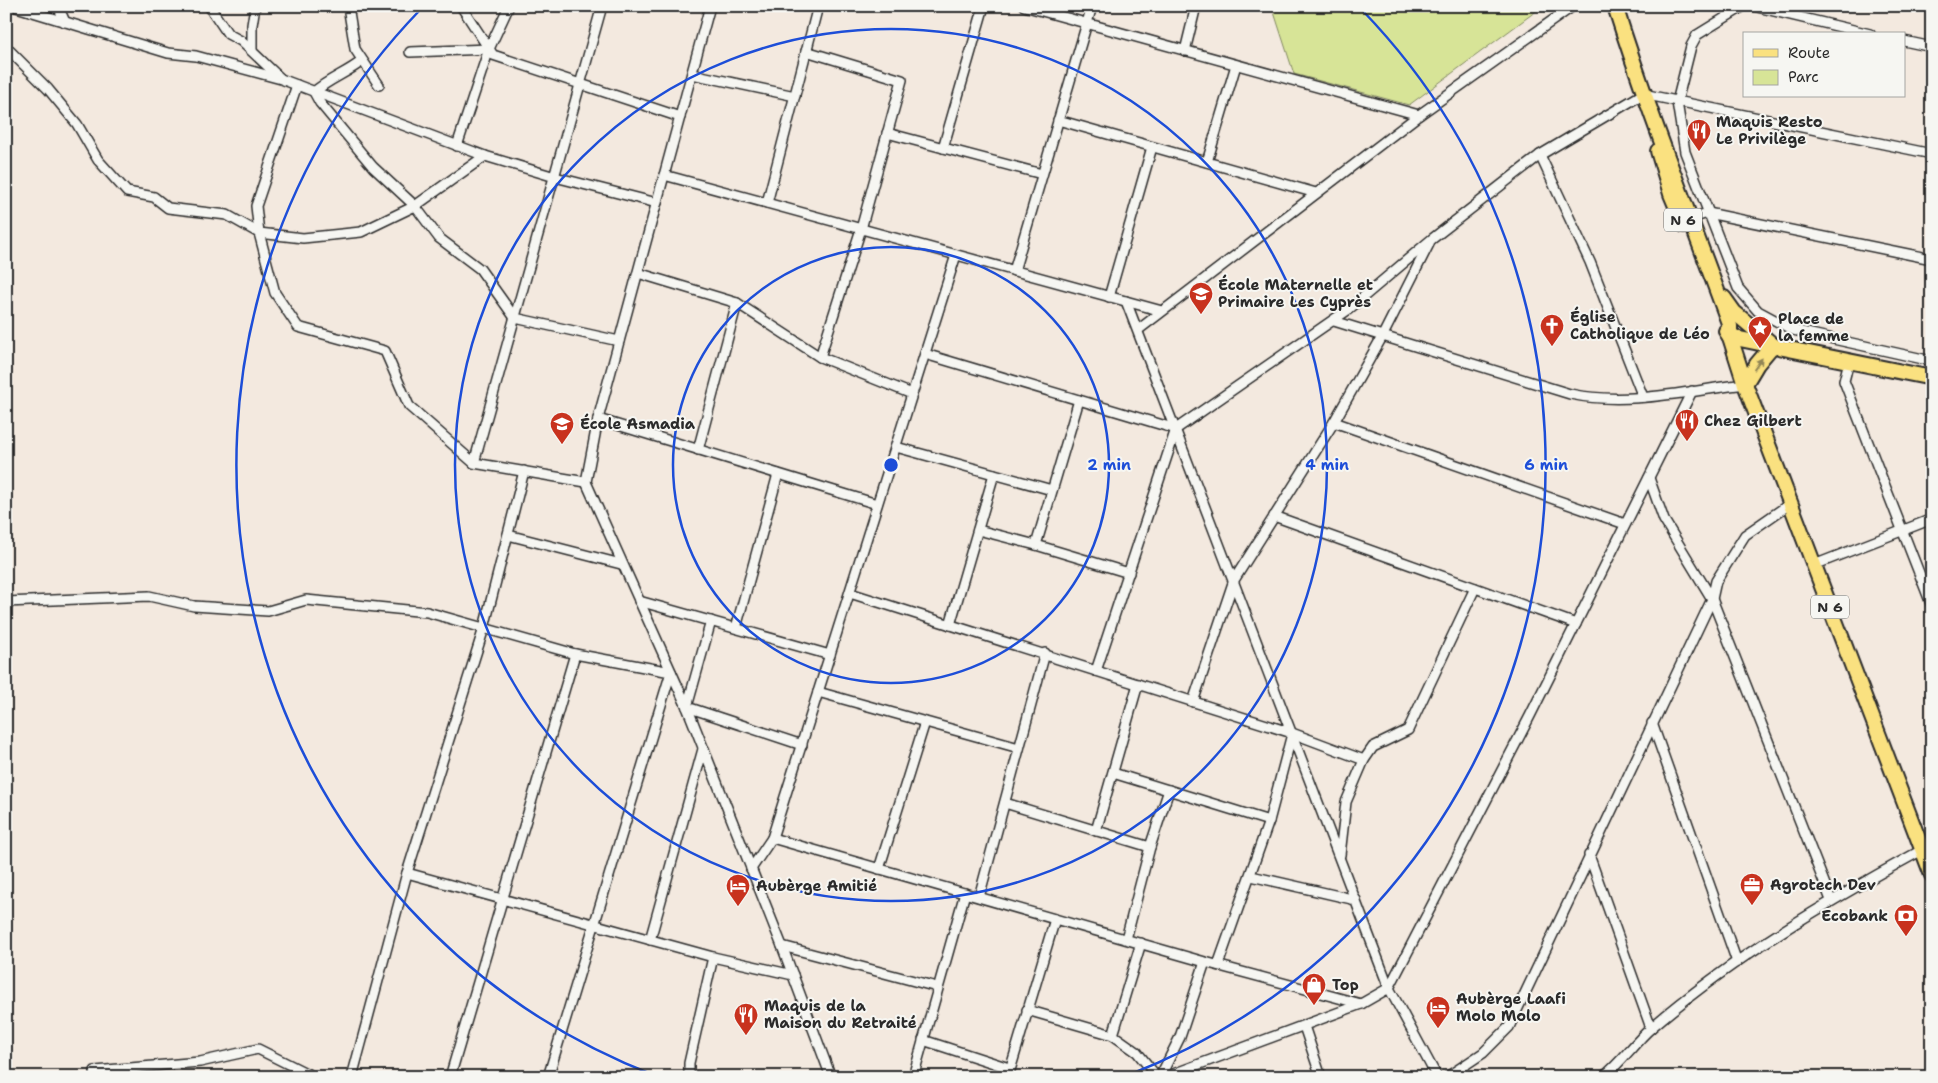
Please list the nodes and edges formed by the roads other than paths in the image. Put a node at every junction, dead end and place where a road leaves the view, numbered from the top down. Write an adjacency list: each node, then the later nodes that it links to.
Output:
1 (13, 6): 19 (street)
2 (58, 6): 19 (street)
3 (208, 6): 27 (street)
4 (254, 6): 27 (street)
5 (348, 6): 30 (street)
6 (461, 6): 25 (street)
7 (509, 6): 25 (street)
8 (602, 6): 36 (street)
9 (710, 6): 32 (street)
10 (818, 6): 28 (street)
11 (984, 6): 47 (street)
12 (1024, 6): 20 (street)
13 (1092, 6): 20 (street)
14 (1196, 6): 26 (street)
15 (1573, 6): 41 (street)
16 (1614, 6): 39 (main road, N 6)
17 (1744, 6): 40 (street)
18 (1752, 6): 21 (street)
19 (65, 22): 33 (street)
20 (1087, 24): 26 (street); 43 (street)
21 (1862, 32)
22 (1906, 41): 24 (street)
23 (6, 47): 62 (street)
24 (1932, 47)
25 (489, 49): 29 (street); 36 (street); 45 (street)
26 (1185, 50): 31 (street)
27 (252, 51): 33 (street)
28 (806, 51): 38 (street); 44 (street)
29 (410, 52)
30 (362, 61): 35 (street); 37 (street)
31 (1236, 65): 41 (street); 51 (street)
32 (692, 74): 38 (street); 42 (street)
33 (281, 79): 34 (street)
34 (297, 85): 37 (street); 62 (street)
35 (379, 85)
36 (580, 85): 42 (street); 54 (street)
37 (314, 92): 45 (street); 58 (street)
38 (794, 96): 57 (street)
39 (1644, 97): 40 (street); 49 (street); 60 (main road, N 6)
40 (1677, 102): 48 (street); 59 (street)
41 (1419, 115): 55 (street)
42 (680, 116): 53 (street)
43 (1058, 120): 46 (street); 52 (street)
44 (887, 133): 47 (street); 61 (street)
45 (457, 146): 50 (street)
46 (1152, 147): 51 (street); 69 (street)
47 (943, 148): 52 (street)
48 (1932, 154)
49 (1540, 155): 63 (street); 88 (street)
50 (485, 156): 54 (street); 58 (street)
51 (1207, 162): 55 (street)
52 (1042, 174): 66 (street)
53 (664, 175): 56 (street); 57 (street)
54 (554, 177): 56 (street); 73 (street)
55 (1316, 193): 72 (street)
56 (656, 203): 67 (street)
57 (767, 203): 61 (street)
58 (415, 206): 62 (street); 73 (street)
59 (1708, 213): 60 (street); 65 (street); 83 (street)
60 (1687, 219): 68 (main road, N 6); 77 (main road, N 6)
61 (861, 229): 64 (street); 81 (street)
62 (259, 233): 95 (street)
63 (1432, 239): 74 (street); 76 (street)
64 (956, 255): 66 (street); 80 (street)
65 (1932, 259)
66 (1014, 271): 69 (street)
67 (638, 273): 71 (street); 78 (street)
68 (1714, 283): 77 (main road, N 6); 79 (main road)
69 (1109, 297): 70 (street)
70 (1126, 301): 72 (street); 75 (street)
71 (737, 303): 81 (street); 94 (street)
72 (1162, 311): 75 (street)
73 (515, 318): 78 (street); 95 (street)
74 (1334, 321): 76 (street); 92 (street)
75 (1138, 330): 92 (street)
76 (1382, 337): 88 (street); 91 (street)
77 (1730, 337): 79 (main road); 85 (main road, N 6)
78 (619, 341): 90 (street)
79 (1773, 345): 82 (main road); 85 (main road, one-way to 79)
80 (925, 354): 87 (street); 89 (street)
81 (820, 357): 87 (street)
82 (1849, 361): 84 (main road); 108 (street)
83 (1932, 361)
84 (1932, 378)
85 (1745, 384): 86 (street); 102 (main road, N 6)
86 (1692, 391): 88 (street); 99 (street)
87 (912, 394): 93 (street)
88 (1643, 397)
89 (1079, 400): 92 (street); 101 (street)
90 (598, 419): 94 (street); 100 (street)
91 (1334, 422): 104 (street); 106 (street)
92 (1176, 429): 113 (street); 114 (street)
93 (896, 447): 98 (street); 103 (street)
94 (698, 450): 97 (street)
95 (474, 463): 96 (street)
96 (524, 471): 100 (street); 109 (street)
97 (778, 474): 103 (street); 125 (street)
98 (994, 474): 101 (street); 107 (street)
99 (1649, 478): 106 (street); 117 (street)
100 (586, 482): 111 (street)
101 (1052, 490): 110 (street)
102 (1791, 503): 112 (main road, N 6); 117 (street)
103 (878, 504): 116 (street)
104 (1274, 516): 114 (street); 115 (street)
105 (1932, 519): 108 (street)
106 (1626, 524): 122 (street)
107 (978, 530): 110 (street); 123 (street)
108 (1902, 530): 112 (street); 120 (street)
109 (508, 535): 111 (street); 124 (street)
110 (1036, 545): 113 (street)
111 (621, 564): 118 (street)
112 (1814, 565): 149 (main road, N 6)
113 (1129, 573): 129 (street)
114 (1234, 580): 133 (street); 137 (street)
115 (1475, 588): 122 (street); 141 (street)
116 (850, 593): 123 (street); 128 (street)
117 (1712, 599): 136 (street); 161 (street)
118 (639, 601): 121 (street); 130 (street)
119 (6, 602): 124 (street)
120 (1932, 606)
121 (711, 621): 125 (street); 134 (street)
122 (1576, 624): 174 (street)
123 (950, 625): 126 (street)
124 (484, 628): 127 (street); 154 (street)
125 (736, 628): 128 (street)
126 (1045, 653): 129 (street); 139 (street)
127 (574, 654): 130 (street); 159 (street)
128 (830, 655): 132 (street)
129 (1096, 671): 131 (street)
130 (671, 672): 134 (street); 163 (street)
131 (1138, 684): 133 (street); 142 (street)
132 (818, 692): 135 (street); 138 (street)
133 (1193, 702): 137 (street)
134 (687, 707): 138 (street); 140 (street)
135 (925, 722): 139 (street); 153 (street)
136 (1652, 723): 150 (street); 170 (street)
137 (1292, 733): 141 (street); 145 (street); 151 (street)
138 (802, 744): 147 (street)
139 (1019, 748): 144 (street)
140 (703, 749): 152 (street); 165 (street)
141 (1364, 760): 151 (street)
142 (1113, 773): 143 (street); 146 (street)
143 (1169, 790): 145 (street); 148 (street)
144 (1005, 803): 146 (street); 158 (street)
145 (1269, 821): 156 (street)
146 (1096, 831): 148 (street)
147 (772, 838): 152 (street); 153 (street)
148 (1150, 847): 164 (street)
149 (1927, 848): 155 (main road, N 6); 161 (street)
150 (1590, 855): 178 (street); 194 (street)
151 (1340, 857): 160 (street)
152 (751, 869): 167 (street)
153 (879, 869): 157 (street)
154 (406, 873): 159 (street); 184 (street)
155 (1932, 875)
156 (1251, 876): 160 (street); 171 (street)
157 (965, 893): 158 (street); 173 (street)
158 (979, 897): 162 (street)
159 (500, 899): 163 (street); 185 (street)
160 (1356, 900): 174 (street)
161 (1831, 900): 170 (street)
162 (1055, 919): 164 (street); 176 (street)
163 (593, 925): 165 (street); 186 (street)
164 (1126, 939): 166 (street)
165 (650, 940): 168 (street)
166 (1141, 943): 169 (street); 179 (street)
167 (782, 946): 172 (street); 173 (street)
168 (713, 957): 172 (street); 187 (street)
169 (1205, 962): 171 (street); 190 (street)
170 (1737, 962): 178 (street)
171 (1218, 965): 175 (street)
172 (793, 975): 188 (street)
173 (937, 987): 180 (street)
174 (1389, 988): 175 (street); 193 (street)
175 (1361, 1004): 177 (street)
176 (1027, 1010): 179 (street); 181 (street)
177 (1304, 1026): 191 (street); 192 (street)
178 (1651, 1028): 195 (street)
179 (1113, 1036): 190 (street)
180 (924, 1040): 181 (street); 189 (street)
181 (1008, 1072)
182 (96, 1077): 183 (street)
183 (314, 1077)
184 (352, 1077)
185 (450, 1077)
186 (548, 1077)
187 (690, 1077)
188 (831, 1077)
189 (913, 1077)
190 (1158, 1077)
191 (1165, 1077)
192 (1321, 1077)
193 (1437, 1077)
194 (1447, 1077)
195 (1603, 1077)

